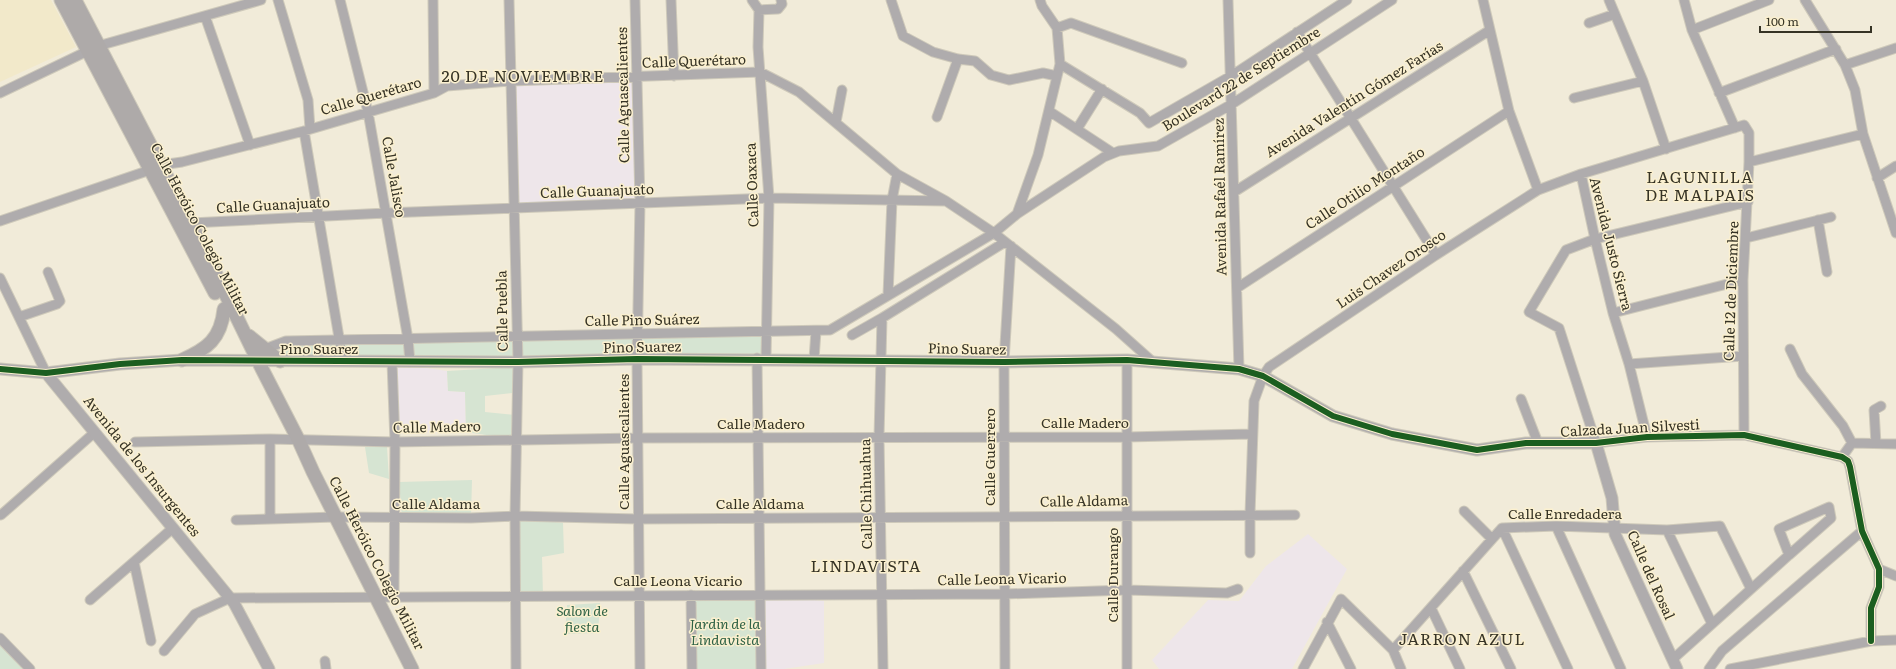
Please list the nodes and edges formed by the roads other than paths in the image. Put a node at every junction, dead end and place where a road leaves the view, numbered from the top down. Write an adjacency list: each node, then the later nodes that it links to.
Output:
1 (61, 0): 31 (main road, Calle Heróico Colegio Militar)
2 (75, 0): 31 (main road, Calle Heróico Colegio Militar)
3 (261, 0): 22 (street)
4 (278, 0): 61 (street)
5 (340, 0): 55 (street, Calle Jalisco)
6 (433, 0): 49 (street)
7 (509, 0): 44 (street, Calle Puebla)
8 (635, 0): 43 (street, Calle Aguascalientes)
9 (671, 0): 40 (street)
10 (752, 0): 23 (street)
11 (781, 0): 23 (street)
12 (891, 0): 35 (street)
13 (1040, 0): 27 (street)
14 (1228, 0): 42 (street, Avenida Rafaél Ramírez)
15 (1347, 0): 30 (street, Boulevard 22 de Septiembre)
16 (1392, 0): 34 (street, Boulevard 22 de Septiembre)
17 (1483, 0): 28 (street)
18 (1609, 0): 24 (street)
19 (1684, 0): 29 (street)
20 (1769, 0): 29 (street)
21 (1805, 0): 33 (street)
22 (231, 4): 25 (street)
23 (759, 10): 39 (street, Calle Oaxaca)
24 (1614, 14): 26 (street); 45 (street)
25 (205, 16): 31 (street); 63 (street)
26 (1589, 23)
27 (1057, 28): 36 (street); 37 (street)
28 (1490, 30): 54 (street); 57 (street, Avenida Valentín Gómez Farías)
29 (1692, 30): 50 (street)
30 (1297, 32): 34 (street); 42 (street, Boulevard 22 de Septiembre)
31 (93, 48): 48 (street); 68 (main road, Calle Heróico Colegio Militar)
32 (1896, 48): 38 (street)
33 (1836, 49): 38 (street); 50 (street)
34 (1311, 54): 52 (street, Boulevard 22 de Septiembre); 57 (street)
35 (958, 59): 41 (street); 56 (street)
36 (1182, 63)
37 (1060, 64): 41 (street); 46 (street)
38 (1845, 66): 62 (street)
39 (760, 72): 40 (street, Calle Querétaro); 58 (street, Calle Querétaro); 75 (street, Calle Oaxaca)
40 (674, 76): 43 (street, Calle Querétaro)
41 (1058, 76): 53 (street)
42 (1231, 76): 46 (street, Boulevard 22 de Septiembre); 52 (street, Avenida Rafaél Ramírez)
43 (636, 77): 44 (street, Calle Querétaro); 79 (street, Calle Aguascalientes)
44 (511, 81): 49 (street, Calle Querétaro); 80 (street, Calle Puebla)
45 (1643, 81): 51 (street); 64 (street)
46 (1102, 89): 60 (street)
47 (842, 90): 58 (street)
48 (0, 93)
49 (434, 93): 55 (street, Calle Querétaro)
50 (1719, 93): 59 (street)
51 (1574, 98)
52 (1232, 104): 65 (street, Boulevard 22 de Septiembre); 74 (street, Avenida Rafaél Ramírez)
53 (1049, 111): 60 (street); 82 (street)
54 (1509, 111): 72 (street, Calle Otilio Montaño); 73 (street)
55 (368, 112): 61 (street, Calle Querétaro); 81 (street, Calle Jalisco)
56 (937, 117)
57 (1350, 119): 72 (street); 74 (street, Avenida Valentín Gómez Farías)
58 (836, 122): 69 (street, Calle Querétaro)
59 (1735, 128): 64 (street); 66 (street, Calle 12 de Diciembre)
60 (1077, 129): 65 (street)
61 (307, 130): 63 (street, Calle Querétaro); 83 (street)
62 (1863, 134): 66 (street); 71 (street)
63 (250, 144): 68 (street, Calle Querétaro)
64 (1666, 149): 70 (street)
65 (1113, 153): 82 (street, Boulevard 22 de Septiembre)
66 (1750, 162): 78 (street, Calle 12 de Diciembre)
67 (1896, 166): 71 (street)
68 (156, 167): 86 (street, Calle Querétaro); 87 (main road, Calle Heróico Colegio Militar); 100 (main road, Calle Heróico Colegio Militar)
69 (897, 174): 76 (street); 77 (street, Calle Querétaro)
70 (1580, 174): 73 (street, Avenida Justo Sierra); 91 (street, Avenida Justo Sierra)
71 (1877, 178): 89 (street)
72 (1393, 187): 93 (street); 98 (street, Calle Otilio Montaño)
73 (1538, 190): 93 (street, Luis Chavez Orosco)
74 (1234, 192): 98 (street, Avenida Rafaél Ramírez)
75 (769, 198): 76 (street, Calle Guanajuato); 79 (street, Calle Guanajuato); 105 (street, Calle Oaxaca)
76 (892, 200): 77 (street, Calle Guanajuato); 99 (street)
77 (946, 201): 88 (street)
78 (1748, 202): 90 (street, Calle 12 de Diciembre); 91 (street)
79 (640, 203): 80 (street, Calle Guanajuato); 107 (street, Calle Aguascalientes)
80 (514, 208): 81 (street, Calle Guanajuato); 109 (street, Calle Puebla)
81 (386, 213): 83 (street, Calle Guanajuato); 110 (street, Calle Jalisco)
82 (1017, 214): 88 (street)
83 (318, 216): 87 (street, Calle Guanajuato); 111 (street)
84 (1831, 217): 85 (street)
85 (1818, 220): 90 (street); 95 (street)
86 (0, 221)
87 (191, 223): 100 (main road, Calle Heróico Colegio Militar)
88 (994, 233): 92 (street); 99 (street, Calle Pino Suárez)
89 (1896, 234)
90 (1746, 238): 97 (street, Calle 12 de Diciembre)
91 (1595, 239): 101 (street, Avenida Justo Sierra); 151 (street)
92 (1008, 244): 103 (street); 127 (street, Calle Guerrero); 128 (street)
93 (1436, 255): 133 (street, Luis Chavez Orosco)
94 (48, 272): 102 (street)
95 (1827, 272)
96 (0, 278): 102 (street, Avenida de los Insurgentes)
97 (1743, 280): 101 (street); 114 (street, Calle 12 de Diciembre)
98 (1237, 288): 131 (street, Avenida Rafaél Ramírez)
99 (888, 295): 104 (street, Calle Pino Suárez)
100 (223, 301): 106 (main road, Calle Heróico Colegio Militar); 118 (main road); 121 (main road, Calle Heróico Colegio Militar)
101 (1613, 313): 129 (street, Avenida Justo Sierra)
102 (19, 317): 132 (street, Avenida de los Insurgentes)
103 (882, 318): 108 (street); 119 (street, Calle Chihuahua)
104 (816, 331): 105 (street, Calle Pino Suárez); 117 (street)
105 (766, 332): 107 (street, Calle Pino Suárez); 116 (street, Calle Oaxaca)
106 (246, 334): 112 (main road); 121 (main road, Calle Heróico Colegio Militar)
107 (639, 334): 109 (street, Calle Pino Suárez); 115 (street, Calle Aguascalientes)
108 (852, 335)
109 (517, 336): 110 (street, Calle Pino Suárez); 126 (street, Calle Puebla)
110 (408, 339): 111 (street, Calle Pino Suárez); 125 (street, Calle Jalisco)
111 (340, 340): 112 (street, Calle Pino Suárez); 123 (street)
112 (265, 349): 122 (main road)
113 (1790, 350): 152 (street)
114 (1743, 356): 129 (street); 138 (street, Calle 12 de Diciembre)
115 (638, 358): 116 (street, Pino Suarez); 126 (street, Pino Suarez); 142 (street, Calle Aguascalientes)
116 (761, 358): 117 (street, Pino Suarez); 143 (street, Calle Oaxaca)
117 (814, 359): 119 (street, Pino Suarez)
118 (182, 360): 121 (street, Pino Suarez); 132 (street, Pino Suarez)
119 (881, 360): 127 (street, Pino Suarez); 144 (street, Calle Chihuahua)
120 (1127, 360): 127 (street, Pino Suarez); 128 (street, Pino Suarez); 140 (street, Calle Durango)
121 (255, 361): 122 (street, Pino Suarez); 146 (main road, Calle Heróico Colegio Militar)
122 (280, 361): 123 (street, Pino Suarez)
123 (343, 361): 124 (street, Pino Suarez)
124 (392, 362): 125 (street, Pino Suarez); 149 (street)
125 (410, 362): 126 (street, Pino Suarez)
126 (518, 362): 147 (street, Calle Puebla)
127 (1004, 362): 139 (street, Calle Guerrero)
128 (1153, 362): 131 (street, Pino Suarez)
129 (1629, 364): 141 (street, Avenida Justo Sierra)
130 (0, 369): 132 (street, Pino Suarez)
131 (1239, 369): 133 (street, Calzada Juan Silvesti)
132 (46, 373): 136 (street, Avenida de los Insurgentes)
133 (1263, 376): 137 (street); 150 (street, Calzada Juan Silvesti)
134 (1521, 399): 150 (street)
135 (1881, 406): 153 (street)
136 (95, 432): 158 (street); 172 (street, Avenida de los Insurgentes)
137 (1252, 434): 140 (street, Calle Madero); 157 (street)
138 (1744, 435): 141 (street, Calzada Juan Silvesti); 155 (street, Calzada Juan Silvesti)
139 (1004, 437): 140 (street, Calle Madero); 144 (street, Calle Madero); 162 (street, Calle Guerrero)
140 (1127, 437): 159 (street, Calle Durango)
141 (1646, 437): 151 (street, Calzada Juan Silvesti)
142 (638, 438): 143 (street, Calle Madero); 147 (street, Calle Madero); 167 (street, Calle Aguascalientes)
143 (758, 438): 144 (street, Calle Madero); 168 (street, Calle Oaxaca)
144 (880, 438): 163 (street, Calle Chihuahua)
145 (270, 439): 146 (street, Calle Madero); 148 (street, Calle Madero); 164 (street)
146 (297, 440): 149 (street, Calle Madero); 165 (main road, Calle Heróico Colegio Militar)
147 (516, 440): 149 (street, Calle Madero); 161 (street, Calle Puebla)
148 (135, 442)
149 (395, 442): 166 (street)
150 (1538, 443): 151 (street, Calzada Juan Silvesti)
151 (1596, 443): 171 (street, Calle del Rosal)
152 (1852, 443): 153 (street); 155 (street)
153 (1876, 444): 154 (street)
154 (1896, 444)
155 (1842, 457): 175 (street)
156 (1464, 511): 176 (street)
157 (1250, 514): 159 (street, Calle Aldama); 160 (street, Calle Aldama); 177 (street)
158 (1, 515)
159 (1127, 515): 162 (street, Calle Aldama); 185 (street, Calle Durango)
160 (1295, 515)
161 (515, 516): 166 (street, Calle Aldama); 167 (street, Calle Aldama); 192 (street, Calle Puebla)
162 (1005, 516): 163 (street, Calle Aldama); 187 (street, Calle Guerrero)
163 (880, 517): 168 (street, Calle Aldama); 189 (street, Calle Chihuahua)
164 (270, 518): 165 (street, Calle Aldama); 169 (street, Calle Aldama)
165 (336, 518): 166 (street, Calle Aldama); 190 (main road, Calle Heróico Colegio Militar)
166 (394, 518): 191 (street)
167 (638, 518): 168 (street, Calle Aldama); 193 (street, Calle Aguascalientes)
168 (758, 518): 186 (street, Calle Oaxaca)
169 (236, 520)
170 (1556, 526): 171 (street, Calle Enredadera); 173 (street, Calle Enredadera); 222 (street)
171 (1614, 527): 174 (street, Calle Enredadera); 205 (street, Calle del Rosal)
172 (173, 528): 179 (street); 194 (street, Avenida de los Insurgentes)
173 (1502, 528): 176 (street, Calle Enredadera); 221 (street)
174 (1667, 530): 184 (street, Calle Enredadera); 198 (street)
175 (1862, 532): 180 (street); 223 (street)
176 (1492, 539): 181 (street, Calle Enredadera)
177 (1250, 553)
178 (1789, 555): 178 (street); 184 (street)
179 (134, 562): 195 (street); 201 (street)
180 (1879, 569): 182 (street); 202 (street)
181 (1463, 571): 196 (street, Calle Enredadera); 220 (street)
182 (1896, 576)
183 (1238, 589): 185 (street, Calle Leona Vicario)
184 (1751, 589): 198 (street)
185 (1127, 590): 187 (street, Calle Leona Vicario); 215 (street, Calle Durango)
186 (760, 594): 188 (street, Calle Leona Vicario); 189 (street, Calle Leona Vicario); 212 (street, Calle Oaxaca)
187 (1005, 594): 189 (street, Calle Leona Vicario); 214 (street, Calle Guerrero)
188 (691, 595): 193 (street, Calle Leona Vicario); 211 (street)
189 (882, 595): 213 (street, Calle Chihuahua)
190 (376, 596): 191 (street, Calle Leona Vicario); 194 (street, Calle Leona Vicario); 208 (main road, Calle Heróico Colegio Militar)
191 (394, 596): 192 (street, Calle Leona Vicario)
192 (515, 596): 193 (street, Calle Leona Vicario); 209 (street, Calle Puebla)
193 (638, 596): 210 (street, Calle Aguascalientes)
194 (230, 598): 204 (street); 207 (street, Avenida de los Insurgentes)
195 (90, 600)
196 (1431, 608): 203 (street, Calle Enredadera); 219 (street)
197 (1327, 622): 203 (street); 216 (street); 217 (street)
198 (1712, 624): 205 (street)
199 (0, 638): 206 (street)
200 (1894, 640): 202 (street)
201 (151, 641)
202 (1871, 641): 224 (street)
203 (1393, 650): 218 (street)
204 (164, 651)
205 (1675, 664)
206 (30, 669)
207 (269, 669)
208 (412, 669)
209 (516, 669)
210 (640, 669)
211 (692, 669)
212 (761, 669)
213 (883, 669)
214 (1005, 669)
215 (1127, 669)
216 (1303, 669)
217 (1351, 669)
218 (1401, 669)
219 (1460, 669)
220 (1511, 669)
221 (1568, 669)
222 (1621, 669)
223 (1709, 669)
224 (1730, 669)

